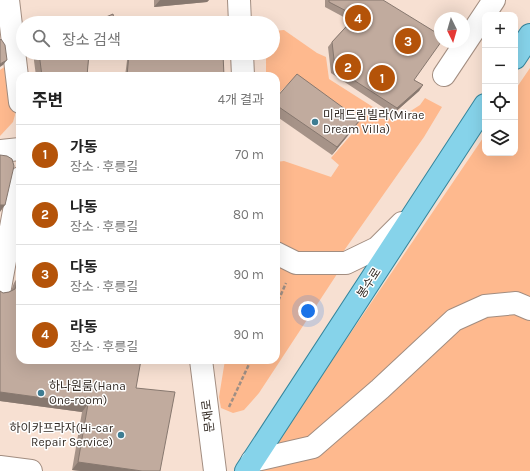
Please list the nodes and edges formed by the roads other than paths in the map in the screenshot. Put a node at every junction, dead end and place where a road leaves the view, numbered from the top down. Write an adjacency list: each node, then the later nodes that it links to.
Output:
1 (8, 0): 8 (street)
2 (239, 0): 4 (street)
3 (494, 0): 10 (street)
4 (240, 16)
5 (530, 36): 6 (main road)
6 (518, 54)
7 (242, 60): 9 (street)
8 (16, 72)
9 (243, 72)
10 (444, 75)
11 (482, 109): 15 (main road, 봉수로)
12 (16, 149): 13 (street)
13 (0, 151)
14 (16, 200): 17 (street)
15 (420, 205): 16 (street); 20 (main road, 봉수로)
16 (280, 255)
17 (0, 288)
18 (530, 309): 20 (street, 봉수로)
19 (202, 364): 23 (street, 문재로)
20 (249, 466)
21 (0, 467): 22 (street)
22 (31, 471)
23 (215, 471)

